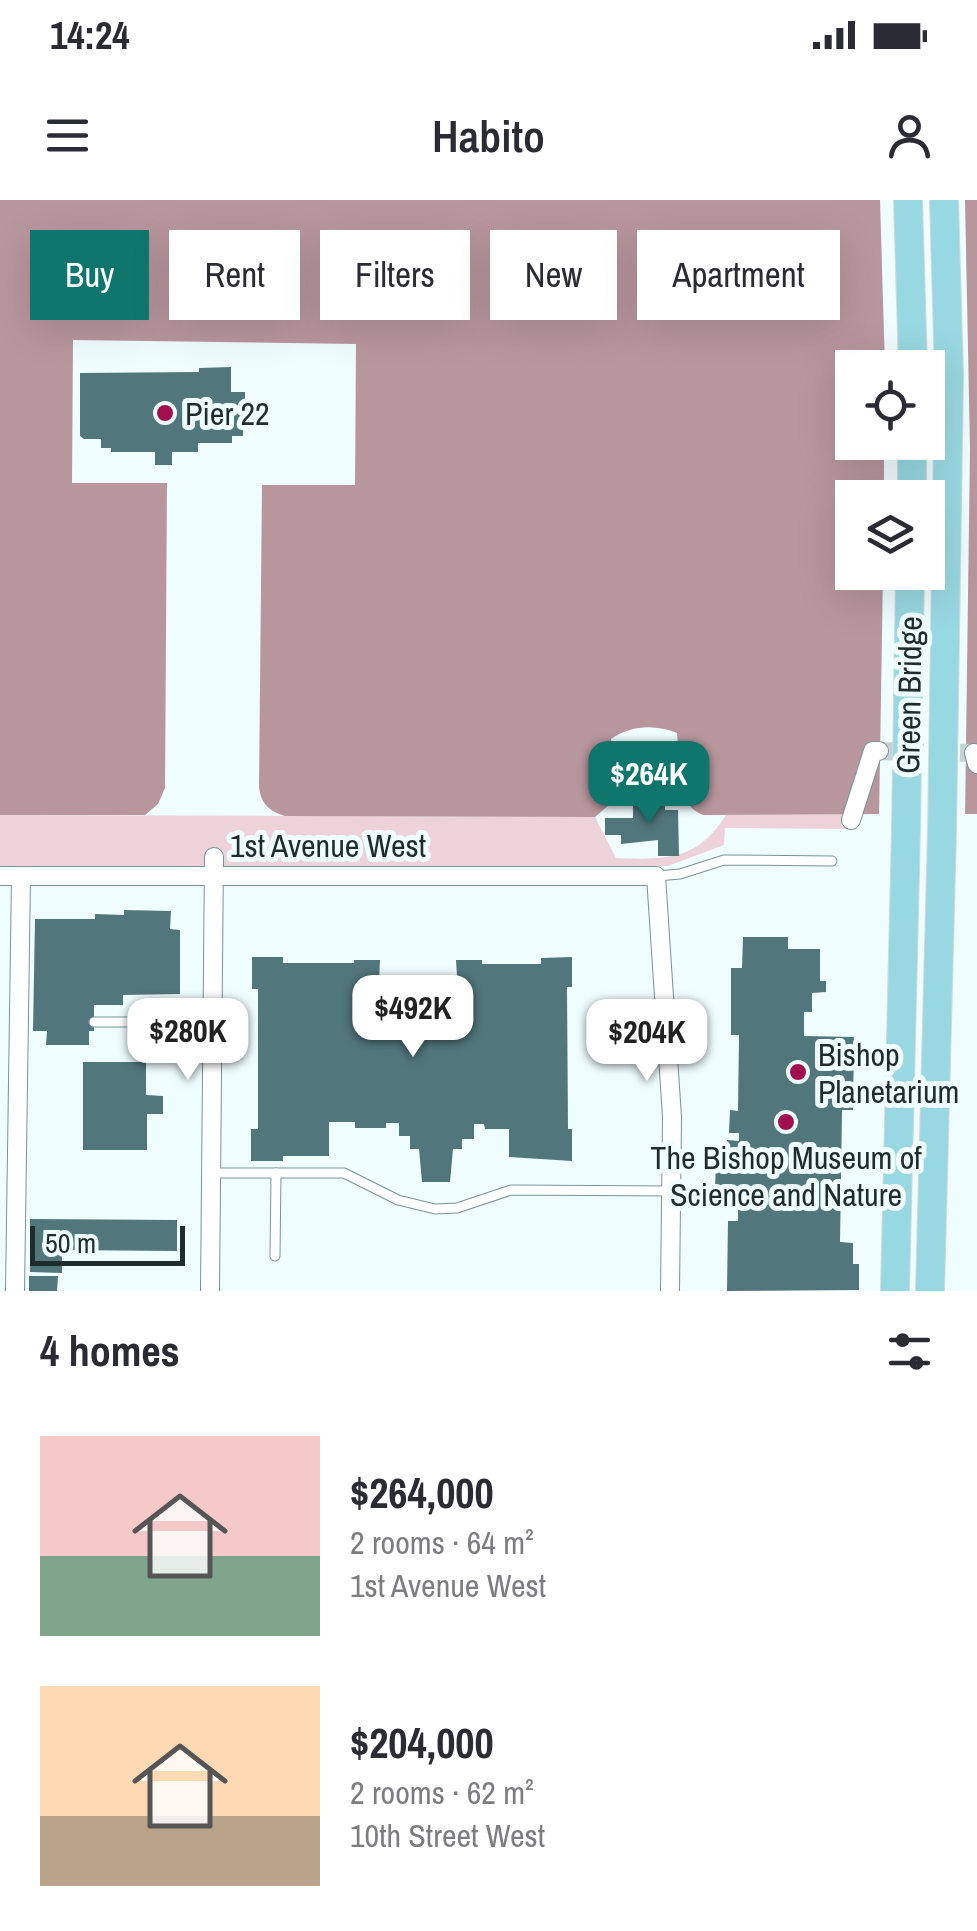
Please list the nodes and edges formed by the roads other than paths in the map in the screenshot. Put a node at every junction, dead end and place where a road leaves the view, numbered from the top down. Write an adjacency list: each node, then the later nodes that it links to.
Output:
1 (908, 200): 3 (main road)
2 (944, 200): 19 (main road, Green Bridge, bridge)
3 (912, 350)
4 (910, 590): 18 (main road, Green Bridge, bridge)
5 (878, 752): 6 (street)
6 (851, 820)
7 (832, 861): 11 (lane)
8 (214, 866): 10 (street, 1st Avenue West); 11 (street, 1st Avenue West); 13 (street)
9 (0, 876): 10 (street, 1st Avenue West)
10 (21, 876): 20 (street)
11 (656, 876): 16 (street)
12 (94, 1022): 13 (lane)
13 (212, 1022): 14 (street)
14 (211, 1172): 15 (lane); 21 (street)
15 (276, 1173): 16 (lane); 17 (lane)
16 (672, 1191): 22 (street)
17 (274, 1256)
18 (896, 1262): 19 (main road); 23 (main road, Green Bridge)
19 (931, 1277)
20 (10, 1284)
21 (210, 1291)
22 (670, 1291)
23 (895, 1291)

